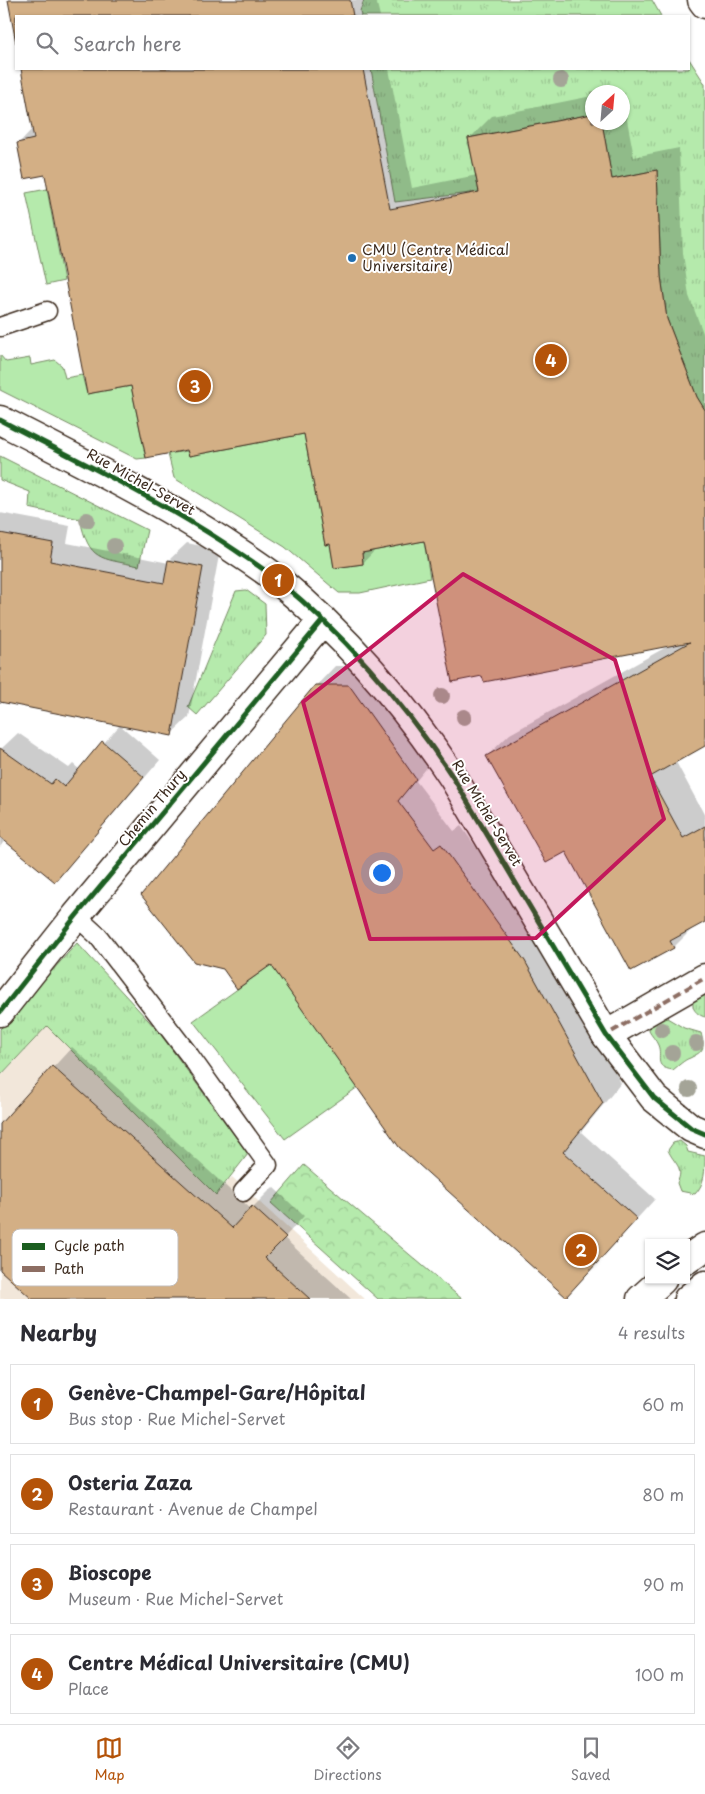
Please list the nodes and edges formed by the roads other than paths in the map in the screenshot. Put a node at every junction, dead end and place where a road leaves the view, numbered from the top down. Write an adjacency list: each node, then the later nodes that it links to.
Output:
1 (702, 0): 2 (street)
2 (705, 4)
3 (48, 311): 4 (lane)
4 (0, 327)
5 (0, 420): 6 (street, Rue Michel-Servet)
6 (324, 620): 7 (street, Chemin Thury); 10 (street, Rue Michel-Servet)
7 (76, 916): 9 (street, Chemin Thury); 12 (lane)
8 (705, 978): 10 (street)
9 (0, 1012)
10 (606, 1035): 11 (street, Rue Michel-Servet)
11 (705, 1134)
12 (243, 1192)
13 (705, 1246): 14 (street)
14 (690, 1257)
15 (658, 1284): 17 (street)
16 (705, 1285): 18 (street)
17 (641, 1299)
18 (688, 1299)

